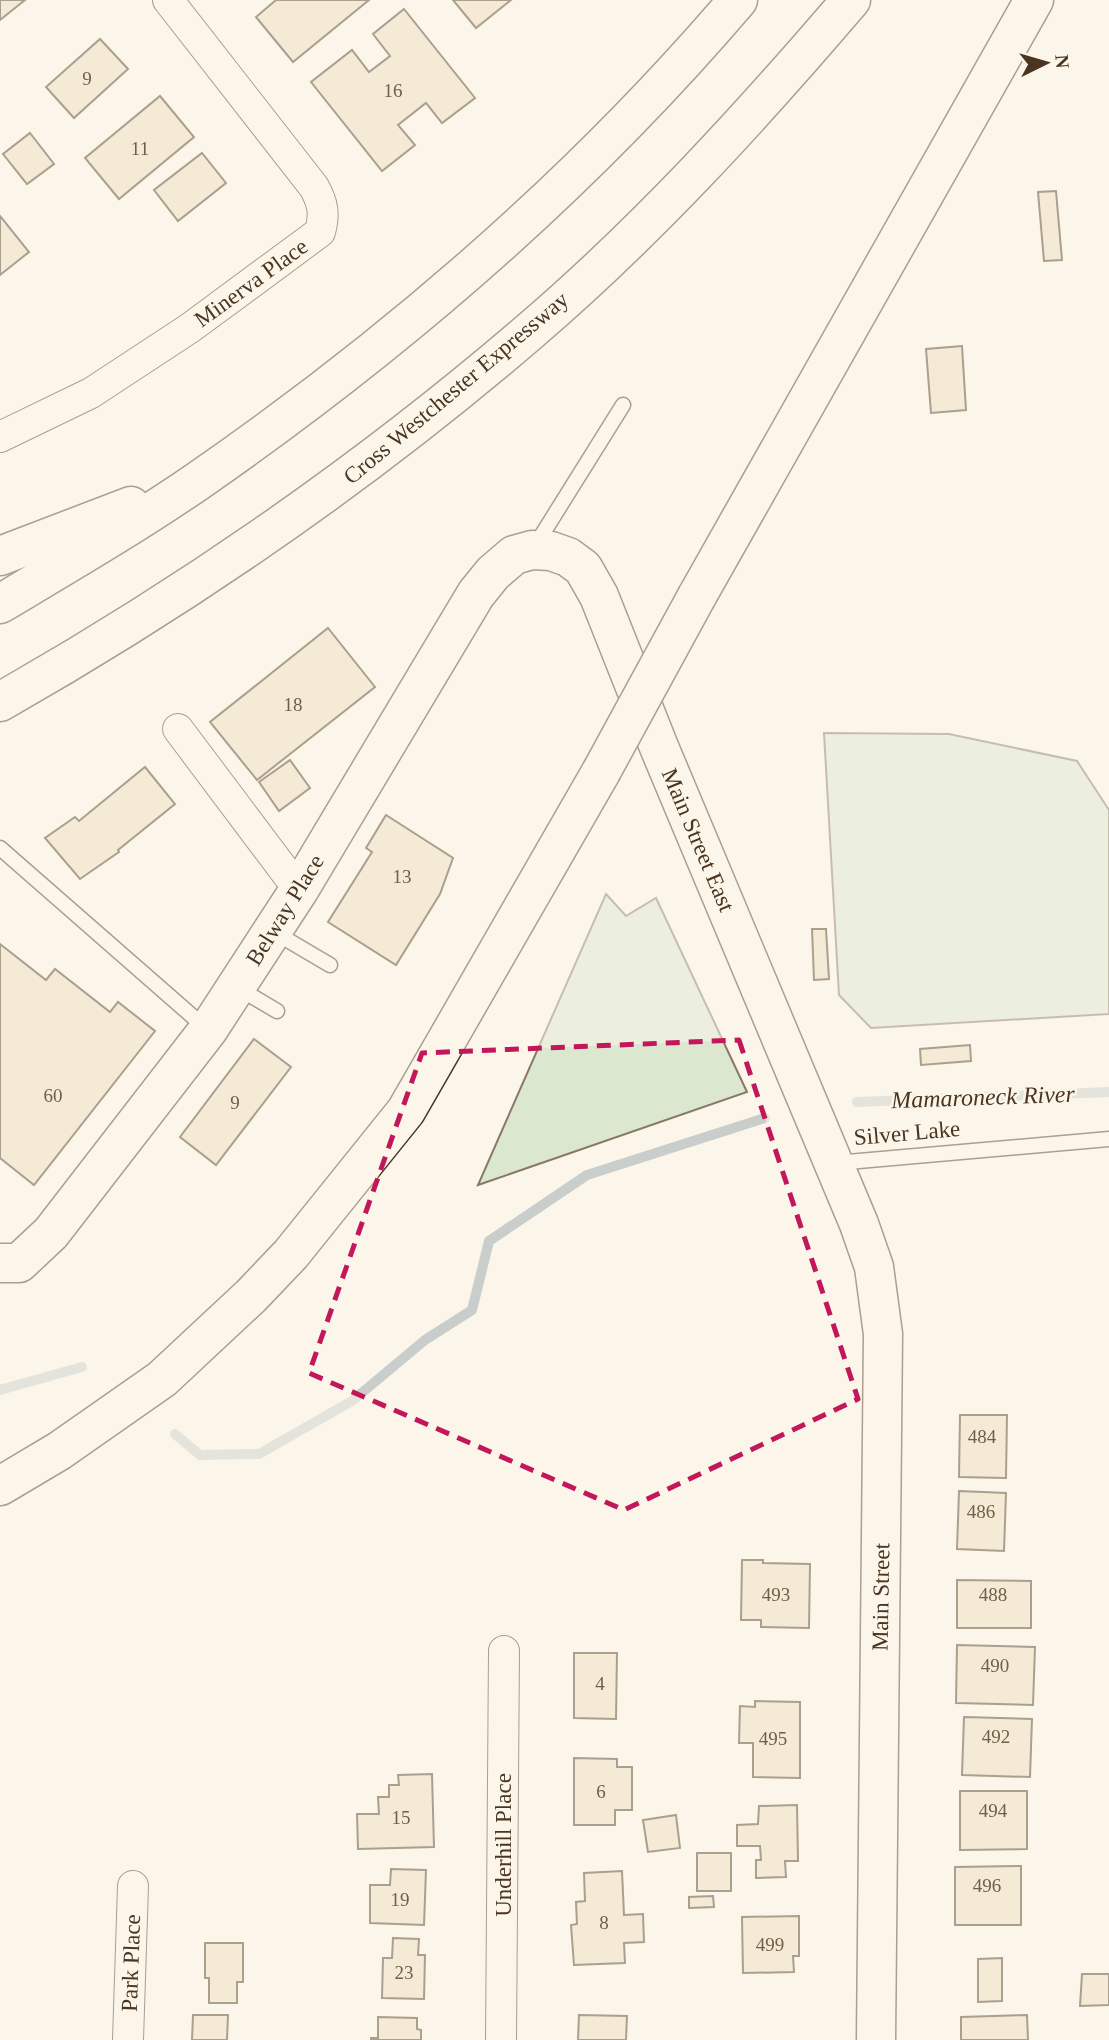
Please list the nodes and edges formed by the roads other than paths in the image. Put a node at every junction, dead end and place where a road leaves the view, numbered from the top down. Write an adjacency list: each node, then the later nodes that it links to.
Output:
1 (168, 0): 6 (street, Minerva Place)
2 (738, 0): 7 (main road)
3 (851, 0): 11 (main road, Cross Westchester Expressway)
4 (1034, 0): 23 (main road, bridge)
5 (623, 405): 8 (lane)
6 (4, 436)
7 (196, 482): 9 (main road); 10 (main road)
8 (532, 550): 14 (main road, Belway Place); 21 (main road, Main Street East)
9 (0, 556)
10 (0, 604)
11 (0, 702)
12 (178, 729): 14 (street)
13 (0, 848): 19 (lane)
14 (299, 890): 15 (main road, Belway Place)
15 (272, 931): 16 (lane); 17 (main road, Belway Place)
16 (330, 964)
17 (237, 987): 18 (lane); 19 (main road, Belway Place)
18 (277, 1011)
19 (208, 1030): 22 (main road, Belway Place)
20 (1109, 1139): 21 (lane, Silver Lake)
21 (834, 1163): 28 (main road, Main Street)
22 (6, 1265)
23 (0, 1486)
24 (504, 1651): 27 (street, Underhill Place)
25 (134, 1886): 26 (street, Park Place)
26 (128, 2040)
27 (501, 2040)
28 (877, 2040)

